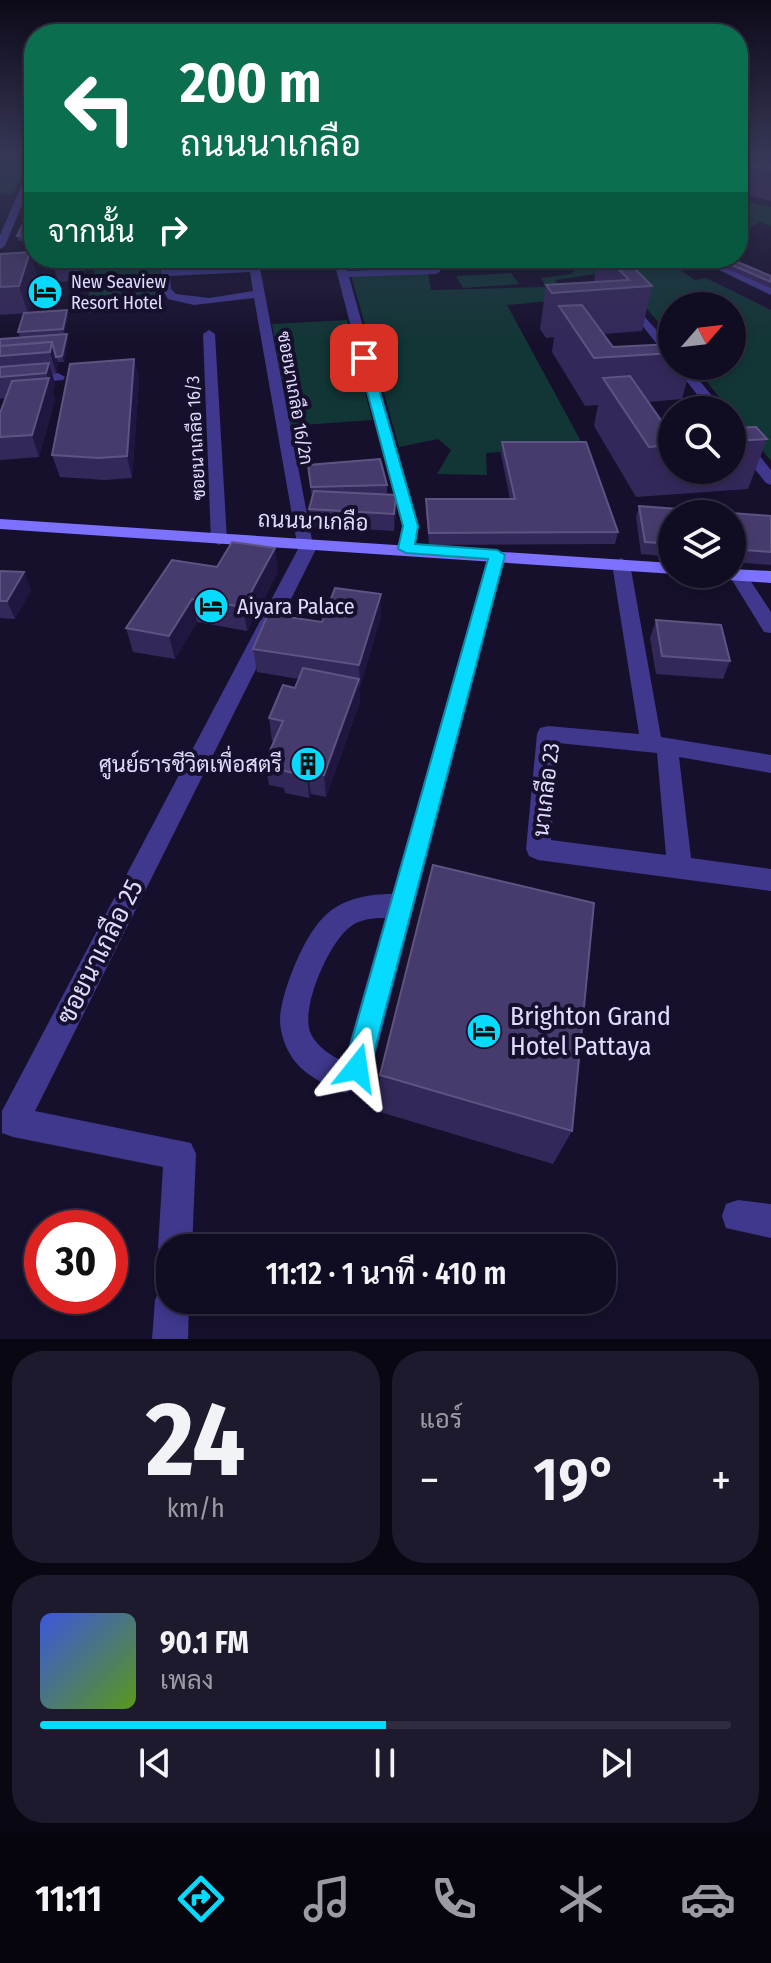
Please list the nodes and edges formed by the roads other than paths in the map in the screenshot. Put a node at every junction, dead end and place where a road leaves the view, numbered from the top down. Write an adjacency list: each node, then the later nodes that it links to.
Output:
1 (20, 226): 2 (street)
2 (4, 227): 3 (street)
3 (0, 246)
4 (166, 268): 10 (street)
5 (215, 268): 10 (street)
6 (255, 268): 13 (street, ซอยนาเกลือ 16/2ก)
7 (340, 268): 11 (street)
8 (720, 268): 12 (street)
9 (436, 271): 11 (street)
10 (166, 273): 13 (street)
11 (341, 274): 26 (street)
12 (771, 292)
13 (259, 294): 25 (street, ซอยนาเกลือ 16/2ก)
14 (643, 319): 16 (street)
15 (209, 334): 24 (street, ซอยนาเกลือ 16/3)
16 (658, 338)
17 (58, 377): 19 (street)
18 (692, 380): 20 (street)
19 (0, 382)
20 (705, 396)
21 (746, 449): 22 (street)
22 (771, 480)
23 (0, 524): 24 (street, ถนนนาเกลือ)
24 (219, 540): 25 (street, ถนนนาเกลือ)
25 (307, 545): 26 (street, ถนนนาเกลือ); 41 (street, ซอยนาเกลือ 25)
26 (406, 549): 27 (street, ถนนนาเกลือ)
27 (497, 555): 28 (street, ถนนนาเกลือ); 38 (street)
28 (621, 564): 29 (street, ถนนนาเกลือ); 34 (street)
29 (658, 568)
30 (746, 575): 31 (street)
31 (771, 577)
32 (743, 588): 33 (street)
33 (771, 627)
34 (659, 745): 35 (street, นาเกลือ 23); 36 (street); 36 (street, นาเกลือ 23)
35 (771, 764)
36 (680, 870): 37 (street, นาเกลือ 23)
37 (771, 880)
38 (401, 906): 38 (street)
39 (738, 1216): 40 (street)
40 (771, 1221)
41 (176, 1234)
42 (171, 1314): 43 (street)
43 (170, 1339)

